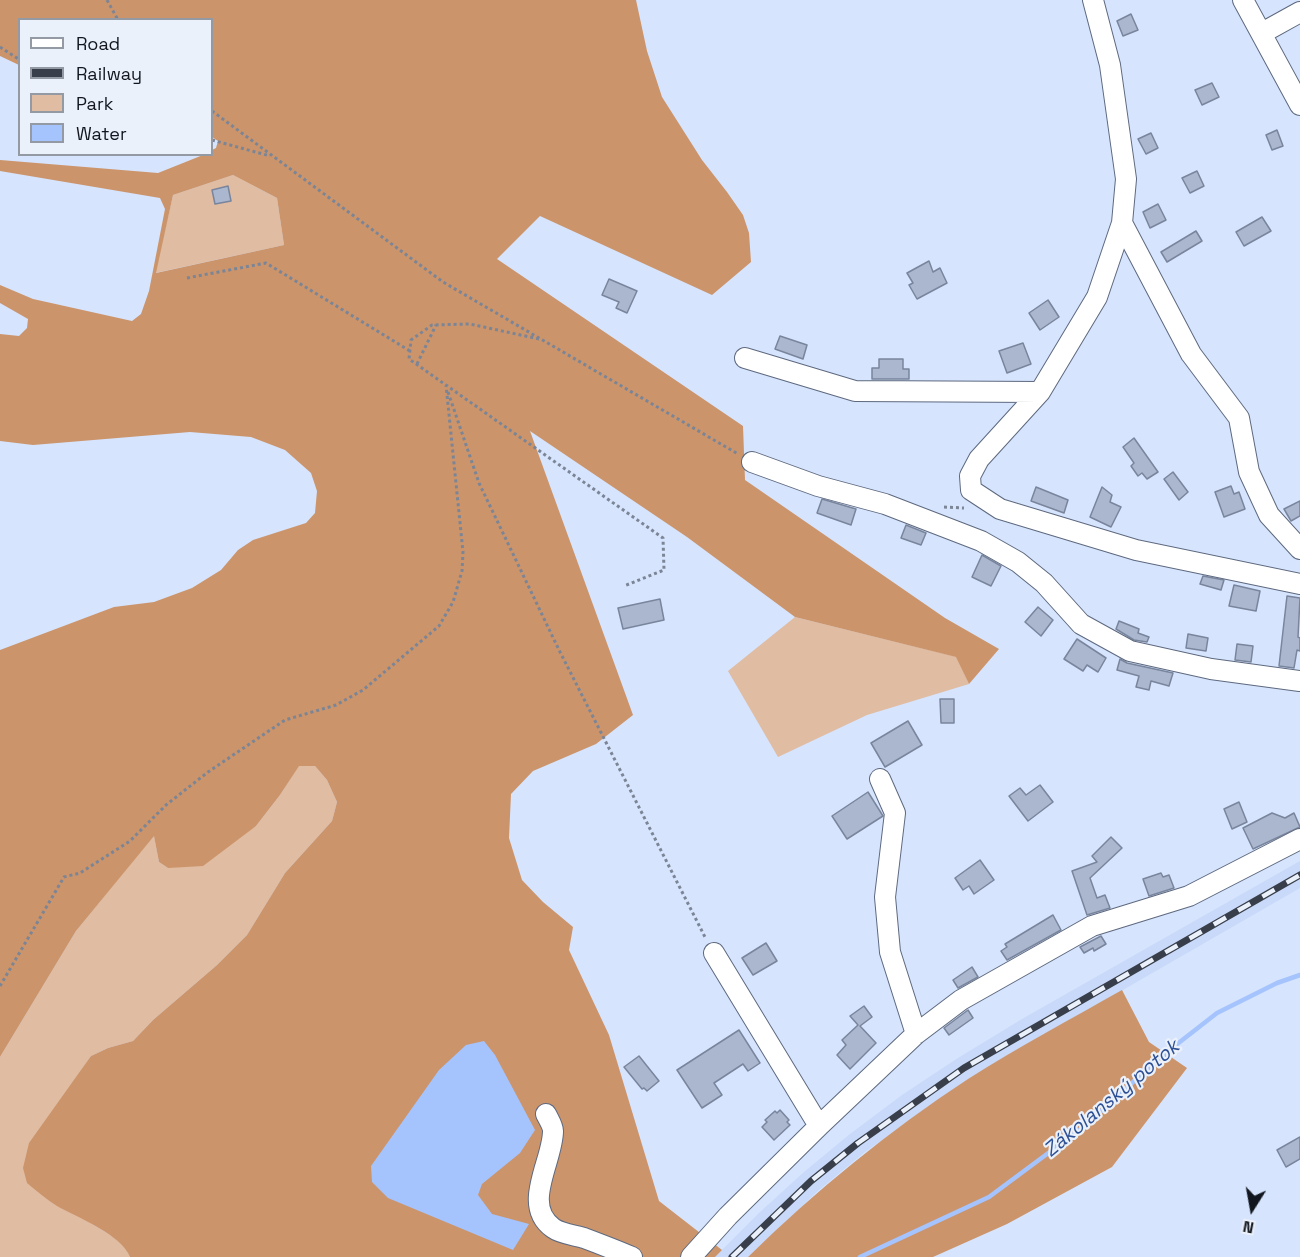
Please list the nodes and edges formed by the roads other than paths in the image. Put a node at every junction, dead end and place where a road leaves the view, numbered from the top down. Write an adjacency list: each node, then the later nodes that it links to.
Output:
1 (1093, 0): 6 (street)
2 (1243, 0): 4 (street)
3 (1300, 12): 4 (street)
4 (1262, 33): 5 (street)
5 (1300, 105)
6 (1122, 223): 8 (street); 10 (street)
7 (745, 358): 8 (street)
8 (1040, 392): 11 (street)
9 (752, 462): 12 (street)
10 (1300, 549)
11 (1300, 584)
12 (1300, 681)
13 (880, 779): 16 (street)
14 (1300, 839): 16 (street)
15 (714, 953): 18 (street)
16 (916, 1034): 18 (street)
17 (546, 1114): 19 (street)
18 (819, 1126): 20 (street)
19 (632, 1257)
20 (690, 1257)

